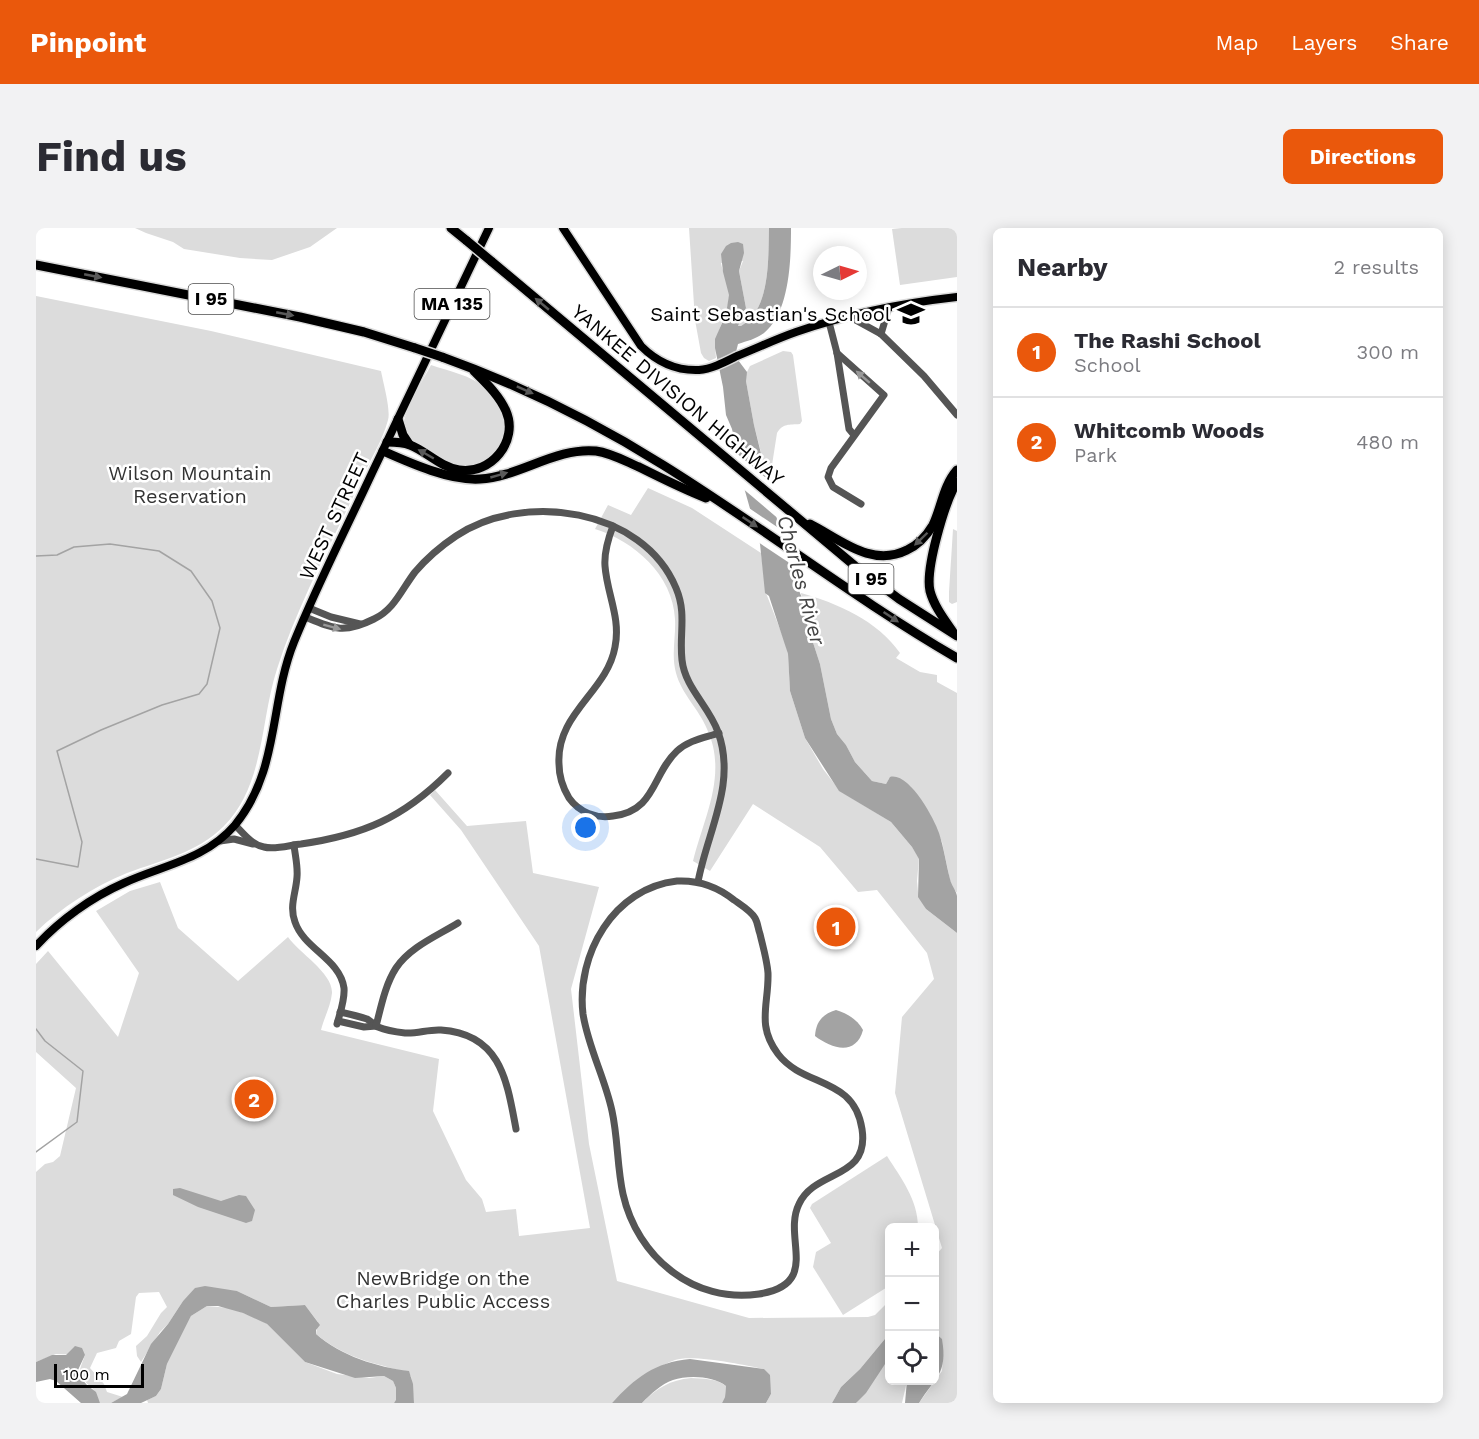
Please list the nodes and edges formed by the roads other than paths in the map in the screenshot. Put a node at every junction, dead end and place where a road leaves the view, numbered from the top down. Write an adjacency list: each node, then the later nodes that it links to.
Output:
1 (451, 228): 22 (highway, YANKEE DIVISION HIGHWAY / I 95, one-way to 1, bridge)
2 (489, 228): 13 (main road, WEST STREET / MA 135)
3 (563, 228): 8 (main road)
4 (36, 264): 11 (highway, I 95, one-way to 11, bridge)
5 (957, 297): 6 (main road)
6 (889, 307): 7 (main road); 9 (street)
7 (850, 317): 8 (main road); 9 (street)
8 (829, 322): 10 (street)
9 (881, 333): 12 (street)
10 (837, 353): 14 (street); 14 (street, one-way to 10)
11 (471, 367): 16 (highway, one-way to 16); 20 (highway, I 95, one-way to 20)
12 (957, 415)
13 (398, 419): 15 (main road, WEST STREET / MA 135); 16 (highway)
14 (854, 435): 21 (street)
15 (387, 442): 16 (highway); 17 (main road, WEST STREET / MA 135)
16 (409, 444)
17 (383, 451): 20 (highway, one-way to 20); 24 (main road, WEST STREET)
18 (957, 470): 22 (highway, one-way to 22)
19 (957, 482): 25 (highway)
20 (722, 504): 26 (highway, I 95, one-way to 26)
21 (861, 504)
22 (794, 516): 25 (highway, YANKEE DIVISION HIGHWAY / I 95)
23 (613, 526): 24 (street); 27 (street); 27 (street)
24 (307, 612): 29 (main road, WEST STREET)
25 (956, 635)
26 (957, 658)
27 (718, 733): 33 (street)
28 (448, 773): 31 (street)
29 (235, 825): 30 (main road, WEST STREET); 32 (street)
30 (217, 842): 32 (street); 35 (main road, WEST STREET)
31 (294, 845): 32 (street); 36 (street)
32 (261, 846)
33 (698, 882): 33 (street)
34 (458, 923): 37 (street)
35 (36, 946)
36 (340, 1012): 37 (street); 37 (street)
37 (376, 1026): 38 (street)
38 (516, 1129)

